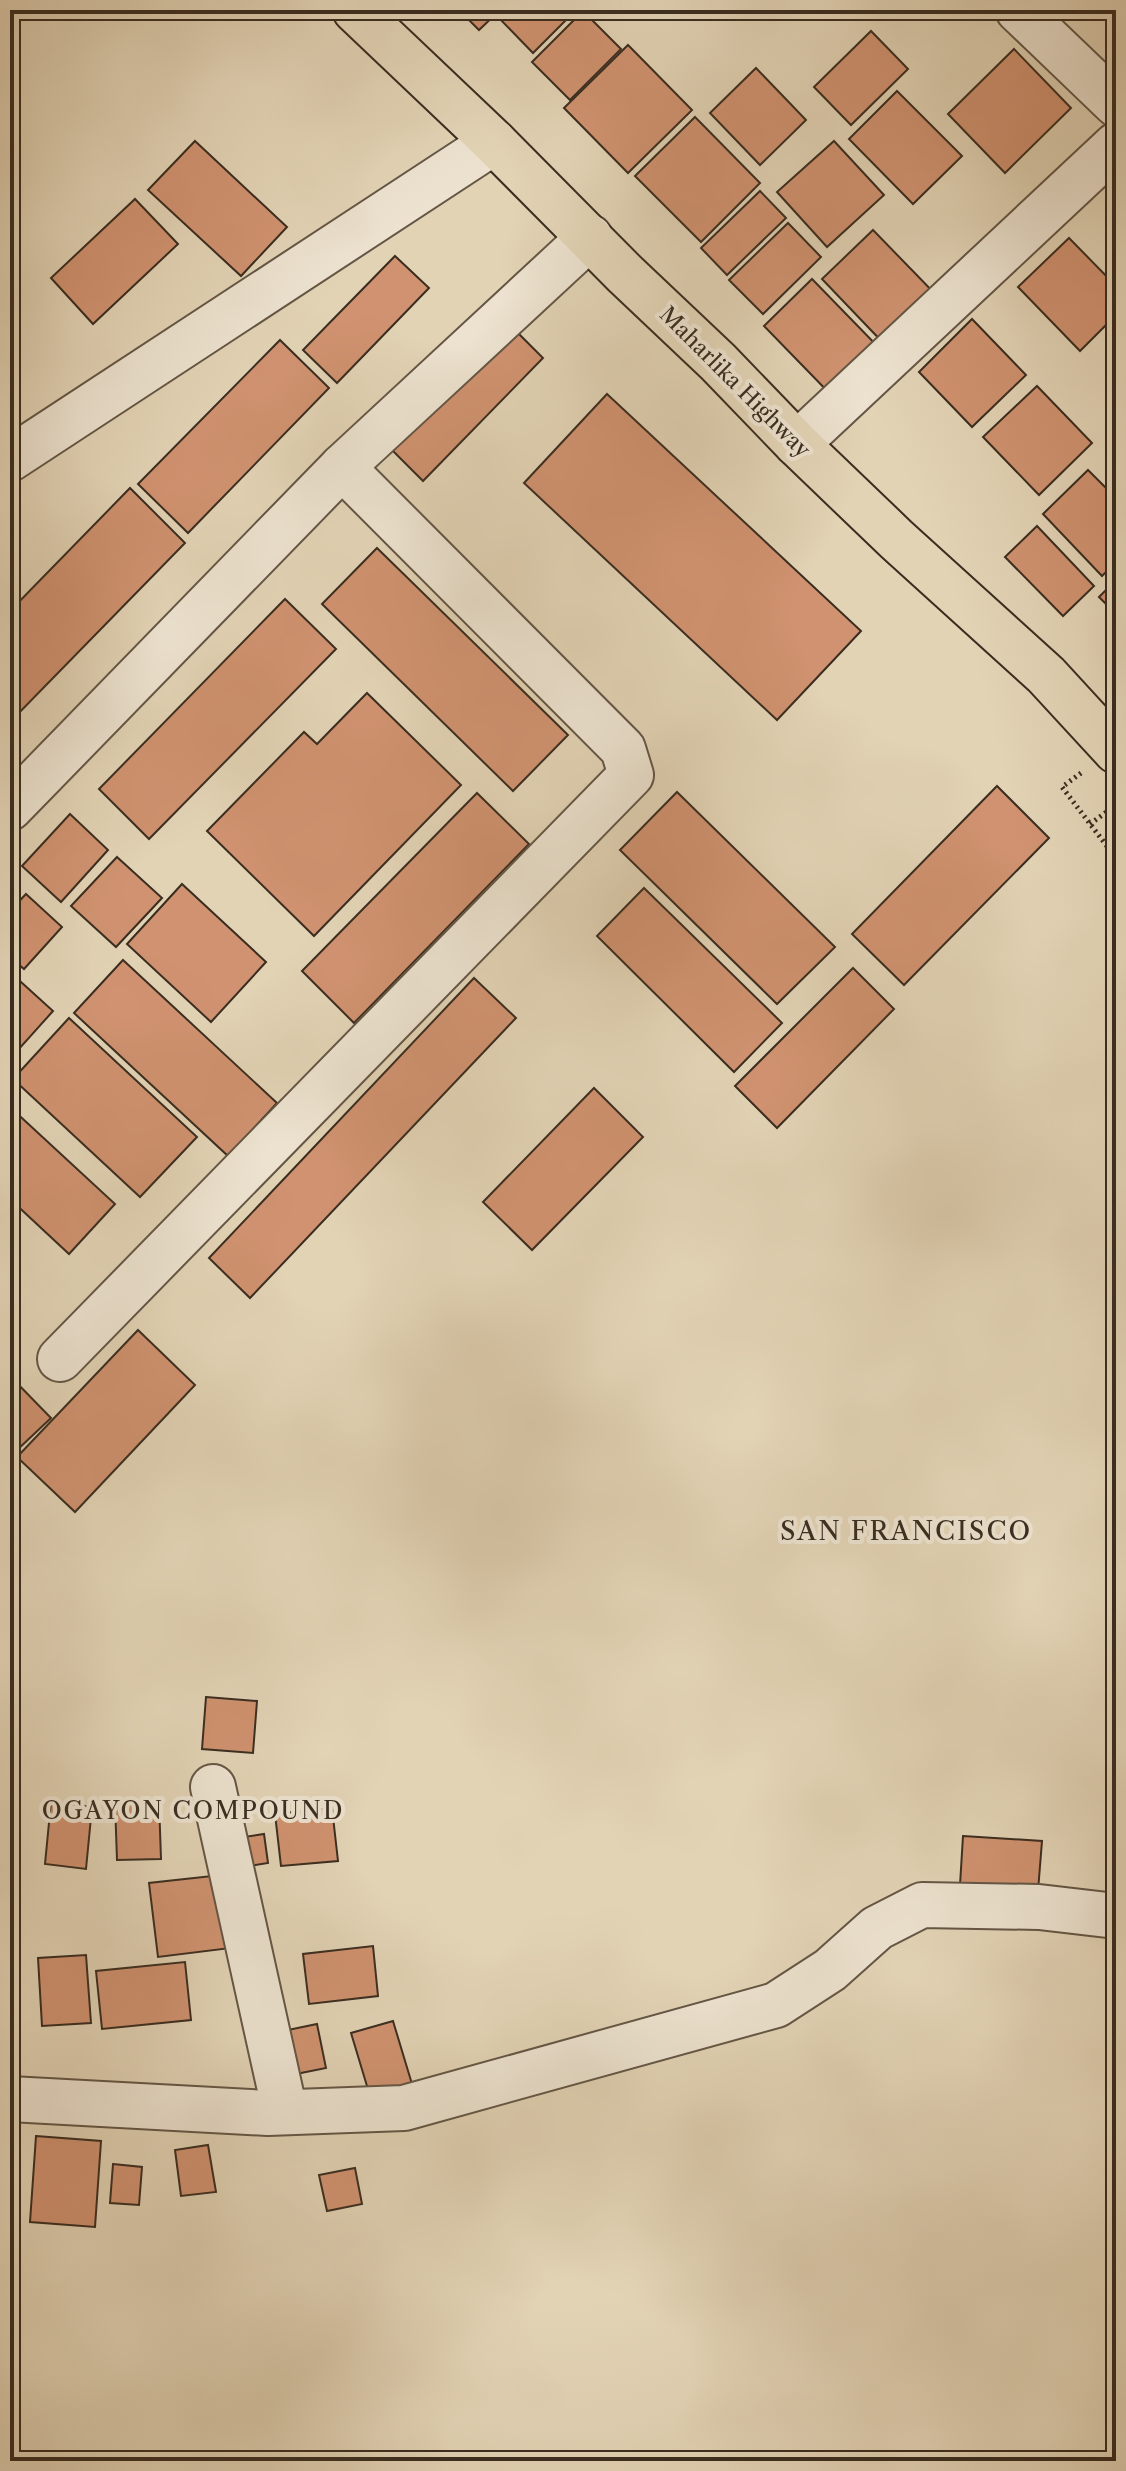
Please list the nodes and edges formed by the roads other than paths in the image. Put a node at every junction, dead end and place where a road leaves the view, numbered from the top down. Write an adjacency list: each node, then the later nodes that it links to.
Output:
1 (355, 10): 4 (highway, Maharlika Highway)
2 (1018, 10): 3 (street)
3 (1116, 104)
4 (494, 142): 6 (highway, Maharlika Highway); 8 (street)
5 (1116, 145): 7 (street)
6 (590, 237): 7 (highway, Maharlika Highway); 9 (street)
7 (797, 444): 10 (highway, Maharlika Highway)
8 (10, 459)
9 (342, 467): 11 (street); 12 (street)
10 (1116, 751)
11 (10, 808)
12 (60, 1359)
13 (213, 1787): 16 (street)
14 (1116, 1916): 16 (street)
15 (10, 2099): 16 (street)
16 (285, 2112)

